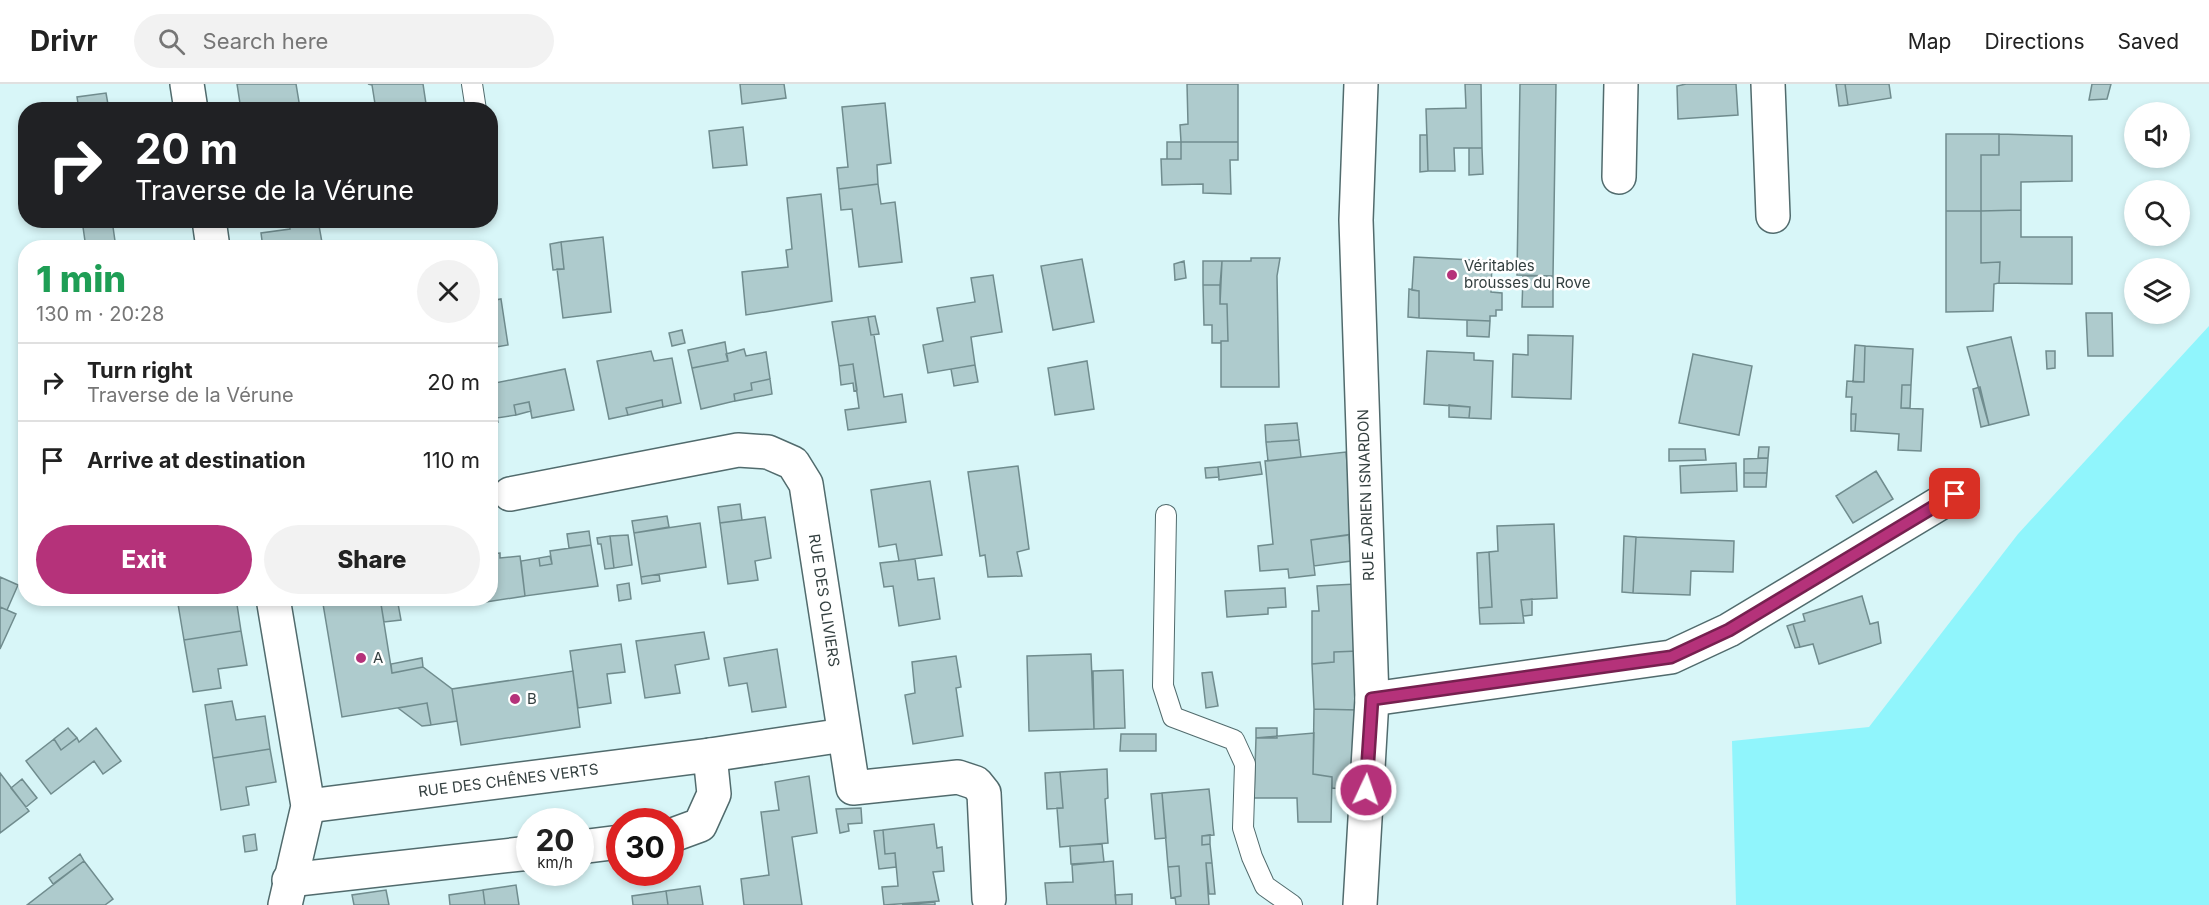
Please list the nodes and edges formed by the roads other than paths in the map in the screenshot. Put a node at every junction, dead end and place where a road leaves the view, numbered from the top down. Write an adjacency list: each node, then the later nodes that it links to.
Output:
1 (187, 84): 6 (street)
2 (472, 84): 7 (lane)
3 (1361, 84): 14 (street, RUE ADRIEN ISNARDON)
4 (1621, 84): 8 (street)
5 (1768, 84): 9 (street)
6 (190, 102)
7 (475, 102)
8 (1619, 177)
9 (1773, 216)
10 (510, 494): 15 (street, RUE DES OLIVIERS)
11 (1955, 494): 14 (street)
12 (1166, 515): 22 (lane)
13 (274, 606): 17 (street)
14 (1372, 699): 23 (street, RUE ADRIEN ISNARDON)
15 (844, 735): 16 (street, RUE DES CHÊNES VERTS); 21 (street, RUE DES OLIVIERS)
16 (710, 755): 17 (street, RUE DES CHÊNES VERTS); 18 (street)
17 (308, 806): 20 (street)
18 (684, 831)
19 (516, 855): 20 (street)
20 (287, 892)
21 (989, 899)
22 (1292, 905)
23 (1360, 905)

